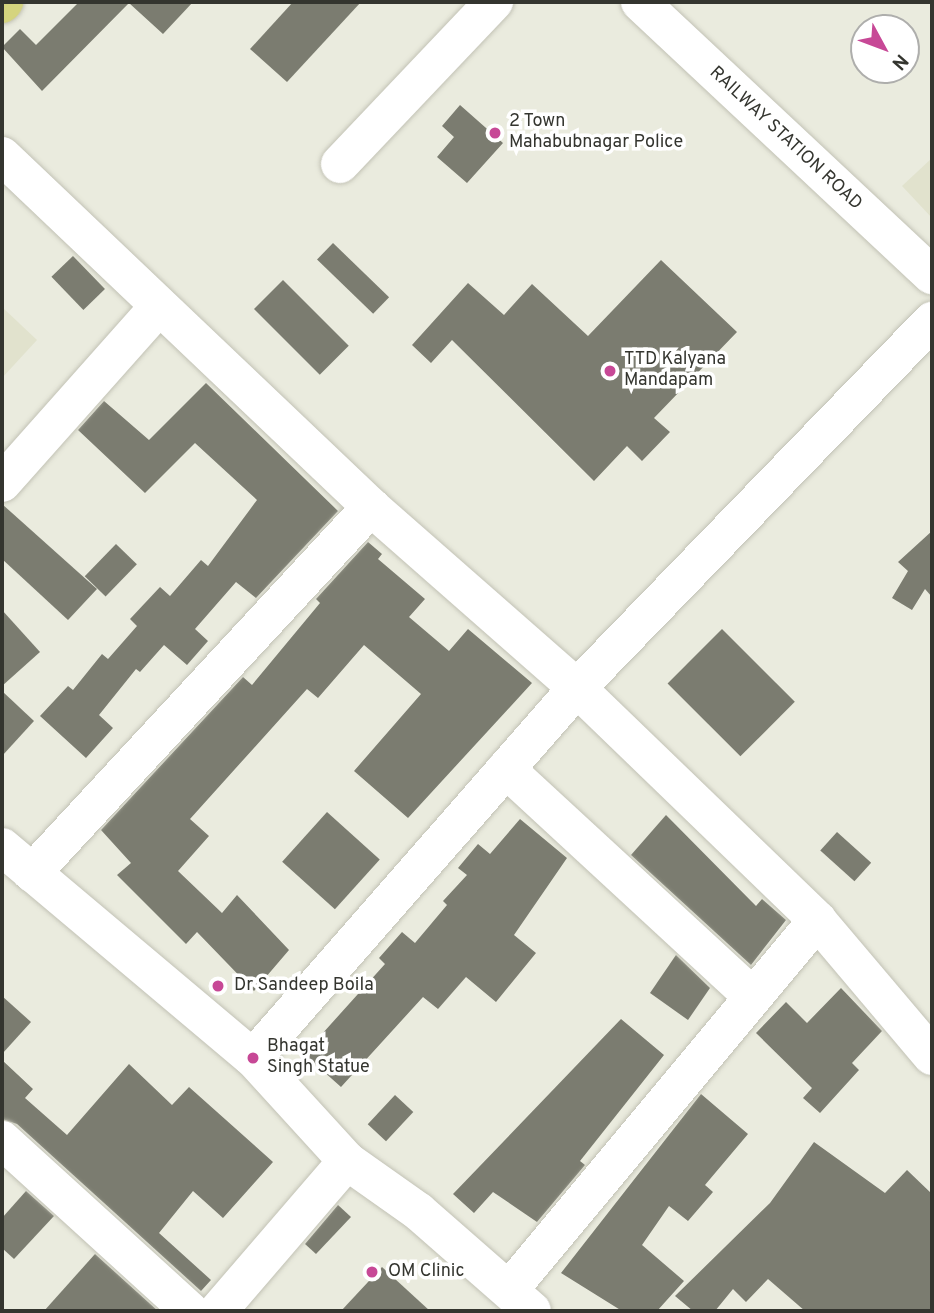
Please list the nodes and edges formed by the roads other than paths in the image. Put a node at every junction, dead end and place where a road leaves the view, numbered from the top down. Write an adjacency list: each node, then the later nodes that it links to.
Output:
1 (494, 2): 4 (street)
2 (640, 2): 5 (street, RAILWAY STATION ROAD)
3 (2, 156): 6 (street)
4 (340, 164)
5 (932, 275)
6 (158, 307): 8 (street); 9 (street)
7 (932, 321): 10 (street)
8 (2, 483)
9 (371, 507): 10 (street); 13 (street)
10 (577, 688): 11 (street); 14 (street)
11 (506, 769): 15 (street); 17 (street)
12 (2, 847): 13 (street)
13 (32, 873): 17 (street)
14 (817, 920): 15 (street); 16 (street)
15 (753, 997): 20 (street)
16 (932, 1056)
17 (253, 1058): 19 (street)
18 (4, 1146): 21 (street)
19 (347, 1161): 20 (street); 22 (street)
20 (521, 1300)
21 (190, 1311)
22 (218, 1311)

